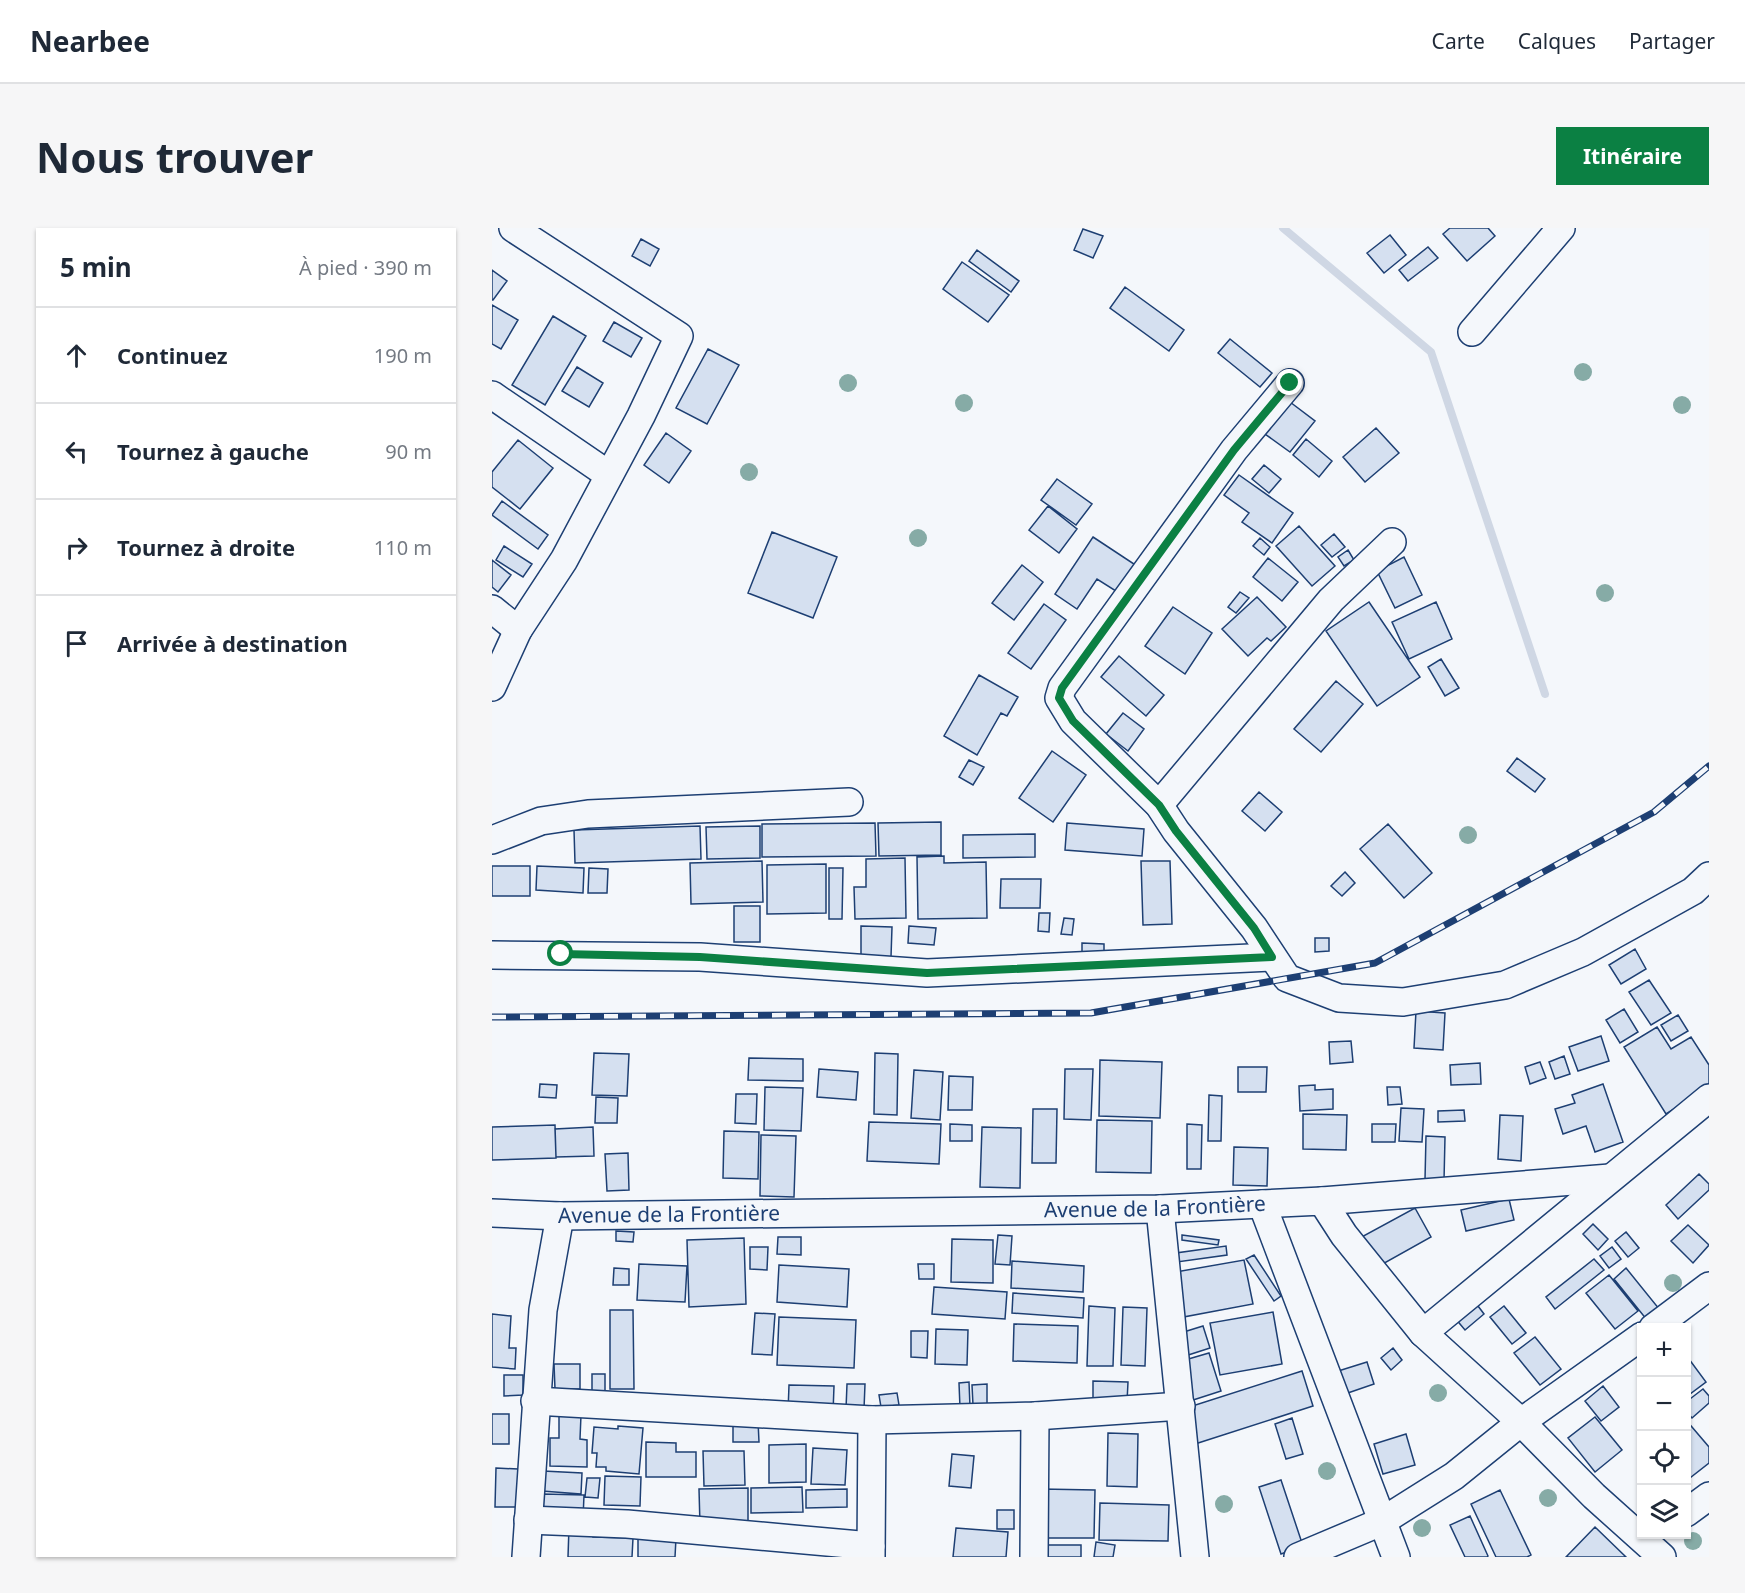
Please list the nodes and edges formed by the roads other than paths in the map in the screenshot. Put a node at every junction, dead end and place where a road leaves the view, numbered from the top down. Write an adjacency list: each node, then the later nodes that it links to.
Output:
1 (513, 228): 6 (street)
2 (1561, 228): 3 (street)
3 (1472, 332)
4 (1290, 383): 12 (street)
5 (492, 396): 6 (street)
6 (609, 475): 9 (street)
7 (1392, 542): 12 (street)
8 (492, 609): 9 (street)
9 (518, 630): 10 (street)
10 (492, 687)
11 (849, 802): 13 (street)
12 (1159, 805): 16 (street)
13 (492, 840)
14 (1709, 876): 16 (street)
15 (492, 955): 16 (street)
16 (1272, 957)
17 (1709, 1098): 18 (street)
18 (1610, 1178): 19 (street, Avenue de la Frontière); 26 (street)
19 (1322, 1201): 20 (street, Avenue de la Frontière); 26 (street)
20 (1262, 1204): 21 (street, Avenue de la Frontière); 36 (street)
21 (1160, 1209): 23 (street, Avenue de la Frontière); 29 (street)
22 (492, 1213): 23 (street, Avenue de la Frontière)
23 (560, 1216): 28 (street)
24 (1709, 1286): 25 (street)
25 (1660, 1323)
26 (1423, 1333): 32 (street)
27 (1637, 1339): 32 (street)
28 (535, 1401): 31 (street); 35 (street)
29 (1181, 1406): 30 (street); 41 (street)
30 (1035, 1416): 31 (street); 40 (street)
31 (872, 1420): 38 (street)
32 (1521, 1422): 36 (street); 37 (street)
33 (1709, 1496): 34 (street)
34 (1691, 1509)
35 (528, 1520): 38 (street); 39 (street)
36 (1381, 1522): 42 (street); 43 (street)
37 (1655, 1545)
38 (871, 1552)
39 (526, 1557)
40 (1034, 1557)
41 (1195, 1557)
42 (1298, 1557)
43 (1396, 1557)

